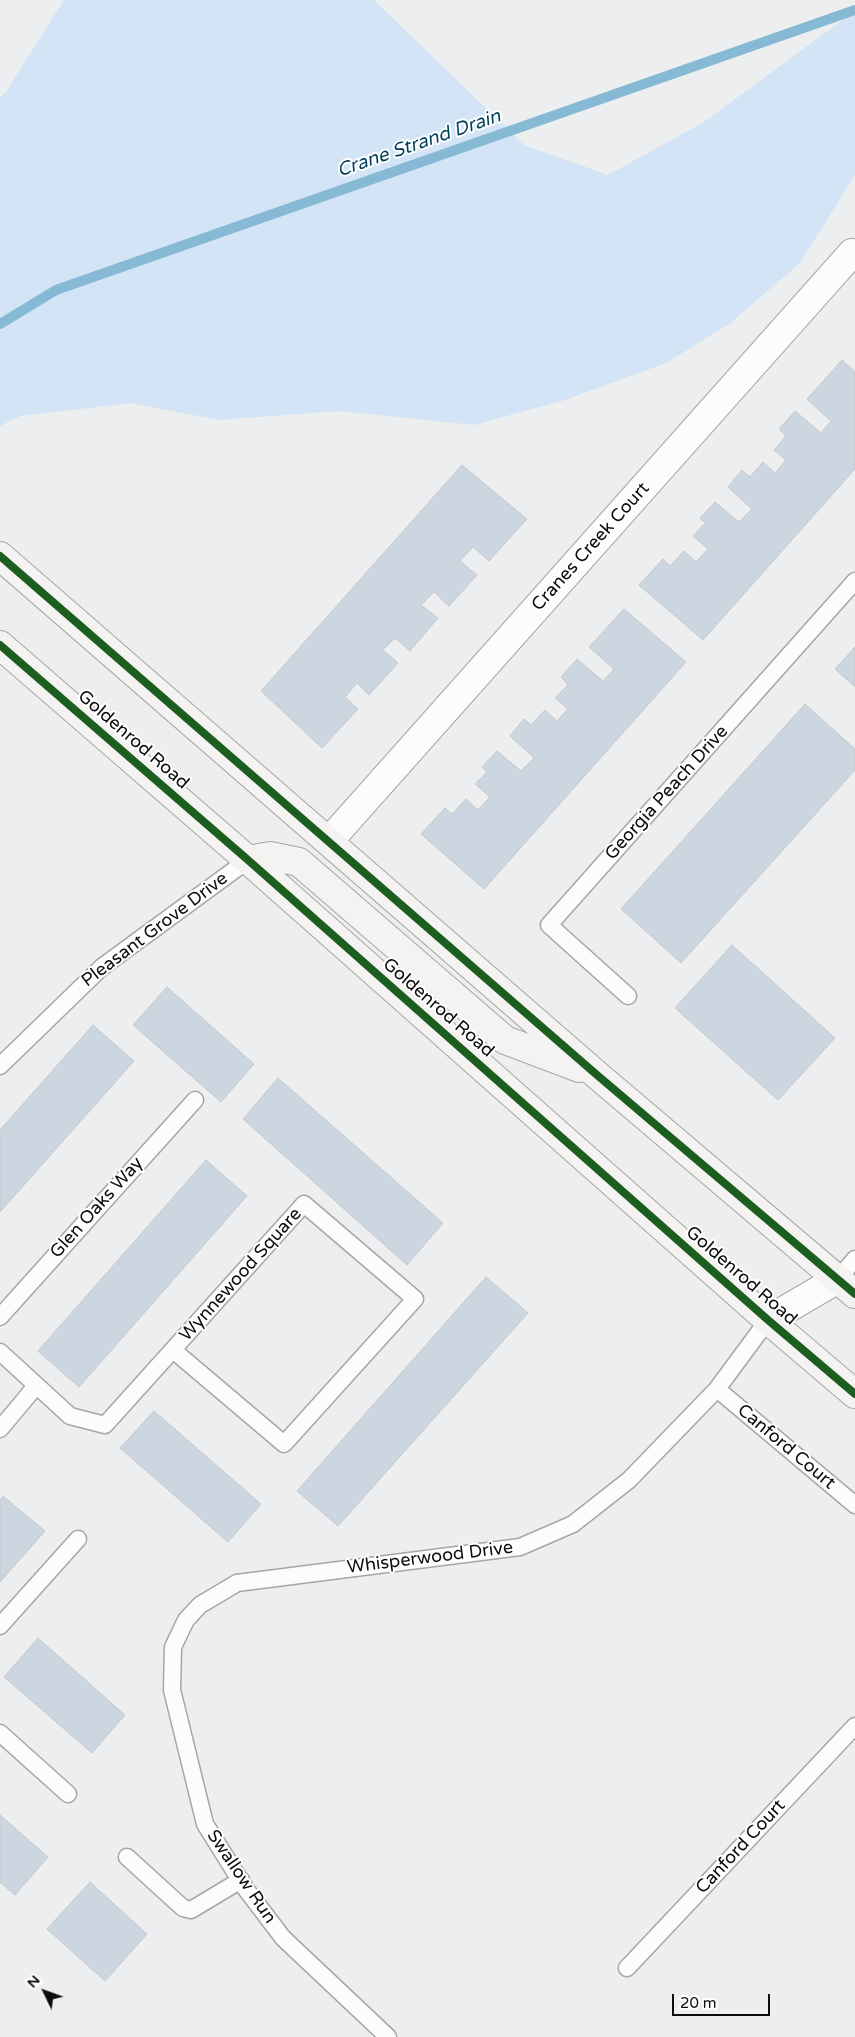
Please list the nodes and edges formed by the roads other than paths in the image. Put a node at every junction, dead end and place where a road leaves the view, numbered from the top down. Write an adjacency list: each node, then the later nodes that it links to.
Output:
1 (852, 252): 5 (street, Cranes Creek Court)
2 (0, 556): 5 (main road)
3 (855, 581): 7 (lane, Georgia Peach Drive)
4 (0, 644): 6 (main road, Goldenrod Road)
5 (329, 841): 9 (main road)
6 (248, 860): 8 (lane, Pleasant Grove Drive); 9 (main road); 13 (main road, Goldenrod Road)
7 (628, 996)
8 (0, 1066)
9 (597, 1075): 11 (main road)
10 (195, 1100): 12 (lane, Glen Oaks Way)
11 (849, 1277): 13 (street)
12 (0, 1317)
13 (768, 1320): 17 (lane, Whisperwood Drive); 18 (main road, Goldenrod Road)
14 (173, 1350): 14 (lane, Wynnewood Square); 16 (lane, Wynnewood Square)
15 (0, 1352): 16 (lane)
16 (36, 1386): 19 (lane)
17 (717, 1389): 20 (lane, Canford Court); 22 (lane, Whisperwood Drive)
18 (855, 1394)
19 (0, 1429)
20 (855, 1505)
21 (78, 1539): 23 (lane)
22 (236, 1583): 28 (lane, Swallow Run)
23 (0, 1626)
24 (855, 1726): 29 (lane, Canford Court)
25 (0, 1733): 26 (lane)
26 (68, 1794)
27 (127, 1857): 28 (lane)
28 (240, 1880): 30 (lane, Swallow Run)
29 (627, 1968)
30 (388, 2037)

